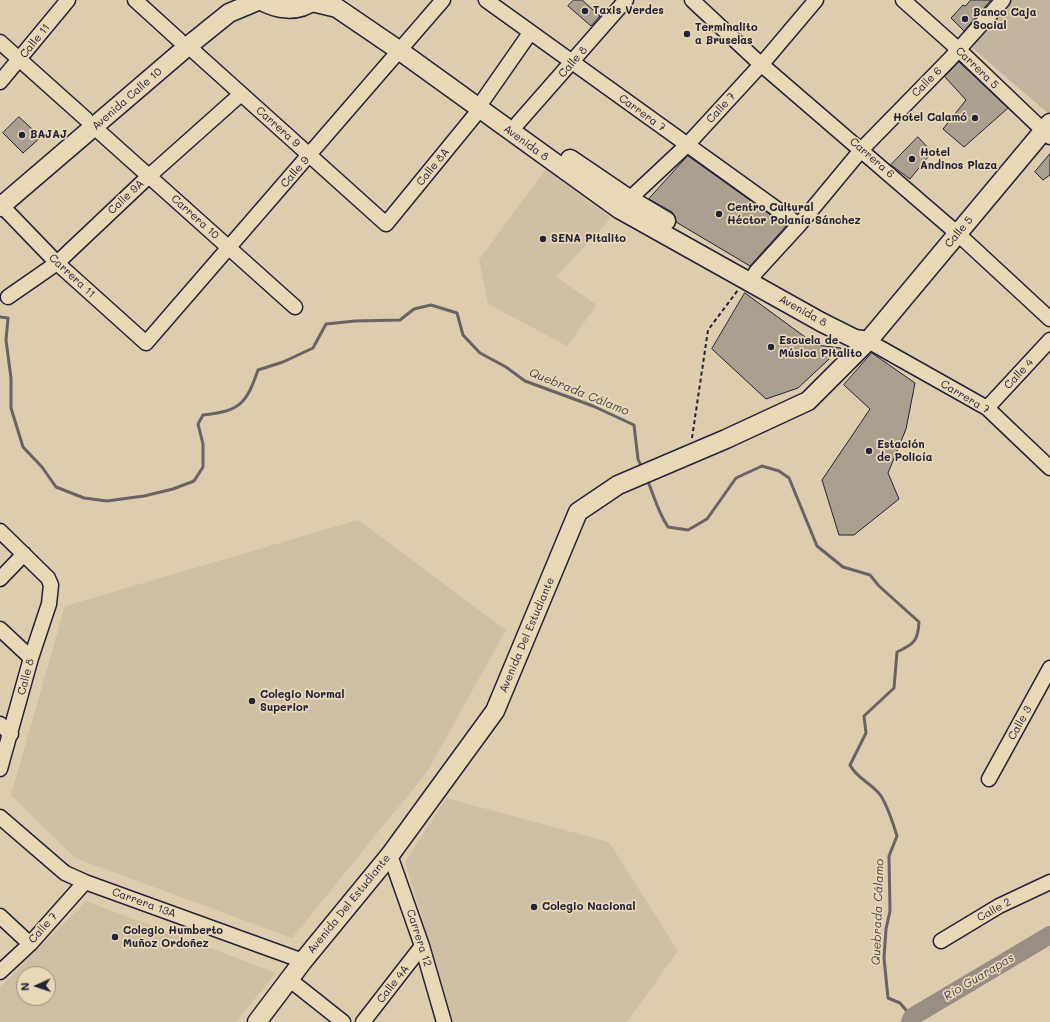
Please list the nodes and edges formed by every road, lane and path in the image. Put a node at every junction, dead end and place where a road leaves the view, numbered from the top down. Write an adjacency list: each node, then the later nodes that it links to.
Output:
1 (68, 0): 19 (street, Calle 11)
2 (136, 0): 16 (street, Carrera 9)
3 (225, 0): 16 (main road, Avenida Calle 10)
4 (260, 0): 13 (main road); 16 (main road, Avenida Calle 10)
5 (342, 0): 17 (main road, Avenida 8)
6 (443, 0): 17 (street, Calle 9)
7 (486, 0): 14 (street, Carrera 7)
8 (626, 0): 20 (street, Calle 8)
9 (692, 0): 21 (street, Carrera 6)
10 (816, 0): 21 (street, Calle 7)
11 (903, 0): 18 (street, Carrera 5)
12 (1002, 0): 18 (street, Calle 6)
13 (313, 1): 17 (main road, Avenida 8)
14 (530, 33): 20 (street, Carrera 7); 24 (street, Calle 8A)
15 (0, 42): 19 (street, Carrera 10)
16 (184, 43): 23 (street, Carrera 9); 25 (main road, Avenida Calle 10)
17 (403, 47): 24 (main road, Avenida 8); 30 (street, Calle 9)
18 (959, 50): 27 (street, Carrera 5); 29 (street, Calle 6)
19 (20, 60): 22 (street, Calle 11); 25 (street, Carrera 10)
20 (572, 62): 26 (street, Calle 8); 28 (street, Carrera 7)
21 (761, 64): 28 (street, Calle 7); 29 (street, Carrera 6)
22 (0, 82)
23 (241, 94): 30 (street, Carrera 9); 31 (street, Calle 9A)
24 (482, 104): 26 (main road, Avenida 8); 33 (main road, Avenida 8); 34 (street, Calle 8A)
25 (90, 123): 31 (street, Carrera 10); 32 (main road, Avenida Calle 10)
26 (518, 123): 33 (main road, Avenida 8)
27 (1048, 130): 36 (main road, Calle 5)
28 (687, 145): 33 (street, Calle 7); 35 (street, Carrera 7)
29 (862, 149): 35 (street, Calle 6); 36 (street, Carrera 6)
30 (309, 155): 34 (street, Carrera 9); 37 (street, Calle 9)
31 (149, 176): 37 (street, Carrera 10); 38 (street, Calle 9A)
32 (0, 202): 38 (street, Carrera 11)
33 (624, 204): 39 (main road, Avenida 8)
34 (386, 224)
35 (799, 225): 39 (street, Calle 6)
36 (958, 234): 42 (street, Carrera 6); 44 (main road, Calle 5)
37 (229, 248): 41 (street, Carrera 10); 45 (street, Calle 9)
38 (57, 263): 40 (street, Calle 9A); 45 (street, Carrera 11)
39 (751, 278): 44 (main road, Avenida 8); 47 (path)
40 (8, 297)
41 (295, 307)
42 (1050, 318)
43 (1050, 340): 46 (street, Calle 4)
44 (868, 341): 46 (street, Carrera 7); 47 (main road, Avenida Del Estudiante)
45 (146, 343)
46 (987, 408): 48 (street, Carrera 7)
47 (690, 455): 60 (main road, Avenida Del Estudiante)
48 (1050, 468)
49 (0, 530): 50 (street)
50 (24, 554): 51 (street); 53 (street, Calle 8)
51 (0, 579)
52 (0, 629): 53 (street)
53 (31, 658): 56 (street, Calle 8)
54 (1050, 668): 58 (street, Calle 3)
55 (0, 724): 56 (street)
56 (11, 734): 57 (street, Calle 8)
57 (0, 769)
58 (989, 779)
59 (0, 817): 61 (street, Carrera 13A)
60 (390, 855): 66 (street, Carrera 12); 67 (main road, Avenida Del Estudiante)
61 (85, 882): 65 (street, Calle 7); 67 (street, Carrera 13A)
62 (1050, 882): 64 (street, Calle 2)
63 (0, 916): 65 (street)
64 (941, 941)
65 (30, 944): 68 (street, Calle 7)
66 (422, 946): 72 (street, Calle 4A); 73 (street, Carrera 12)
67 (303, 961): 69 (main road, Avenida Del Estudiante)
68 (0, 972)
69 (290, 980): 70 (main road, Avenida Del Estudiante); 71 (street)
70 (256, 1022)
71 (344, 1022)
72 (363, 1022)
73 (444, 1022)

